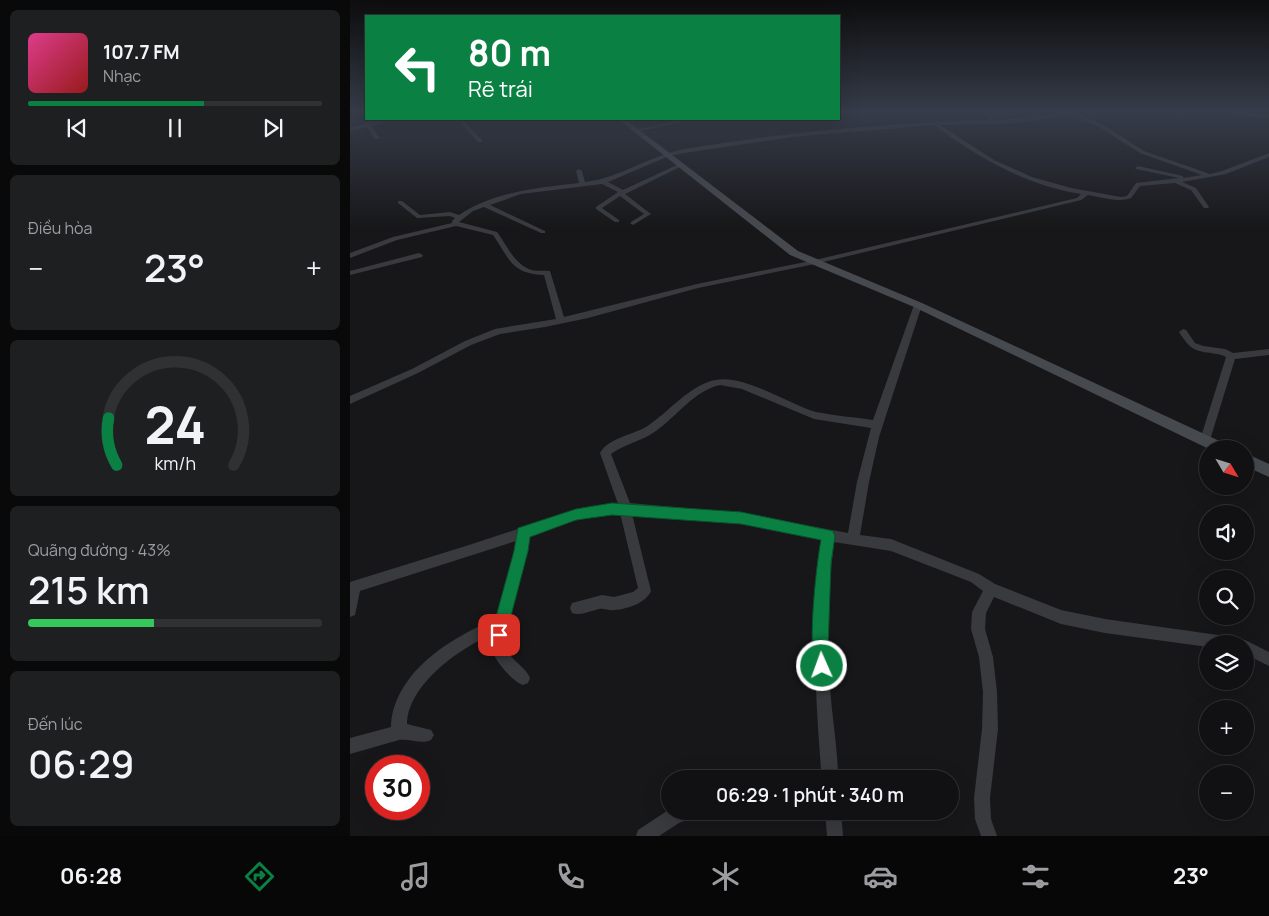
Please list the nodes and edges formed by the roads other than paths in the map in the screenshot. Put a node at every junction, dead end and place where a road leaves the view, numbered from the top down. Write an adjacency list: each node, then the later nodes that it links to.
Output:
1 (661, 150): 5 (street)
2 (698, 150): 5 (street)
3 (972, 150): 16 (street)
4 (1139, 150): 10 (street)
5 (667, 155): 7 (street); 13 (street)
6 (1269, 155): 10 (street)
7 (681, 165): 15 (street); 26 (street)
8 (1138, 168): 11 (street)
9 (579, 171): 14 (street)
10 (1210, 175): 11 (street)
11 (1194, 178): 12 (street)
12 (1175, 181): 16 (street); 19 (street)
13 (603, 182): 14 (street); 15 (street)
14 (582, 184): 18 (street)
15 (622, 193): 21 (street); 22 (street)
16 (1086, 193): 26 (street)
17 (400, 202): 20 (street)
18 (484, 205): 20 (street); 23 (street)
19 (1206, 207)
20 (457, 221): 25 (street); 29 (street)
21 (617, 221)
22 (633, 223)
23 (543, 232)
24 (419, 255): 27 (street)
25 (350, 256)
26 (815, 262): 28 (street); 29 (street)
27 (350, 273)
28 (918, 305): 34 (street); 35 (street)
29 (561, 320): 33 (street)
30 (1183, 332): 32 (street)
31 (1269, 352): 32 (street)
32 (1231, 356): 35 (street)
33 (350, 400)
34 (878, 424): 38 (street); 41 (street)
35 (1205, 440)
36 (1254, 464): 37 (street)
37 (1269, 471)
38 (625, 508): 39 (street); 40 (street); 44 (street)
39 (523, 533): 42 (street); 46 (street)
40 (829, 536): 41 (street); 54 (street)
41 (853, 539): 43 (street)
42 (352, 587): 45 (street)
43 (991, 589): 47 (street); 59 (street)
44 (577, 608)
45 (350, 610)
46 (500, 624): 50 (street); 51 (street)
47 (1199, 639)
48 (1254, 652): 49 (street)
49 (1269, 659)
50 (523, 678)
51 (399, 732): 52 (street); 53 (street)
52 (426, 735)
53 (350, 746)
54 (825, 770)
55 (668, 820): 57 (street)
56 (834, 820): 58 (street)
57 (644, 836)
58 (835, 836)
59 (989, 836)

